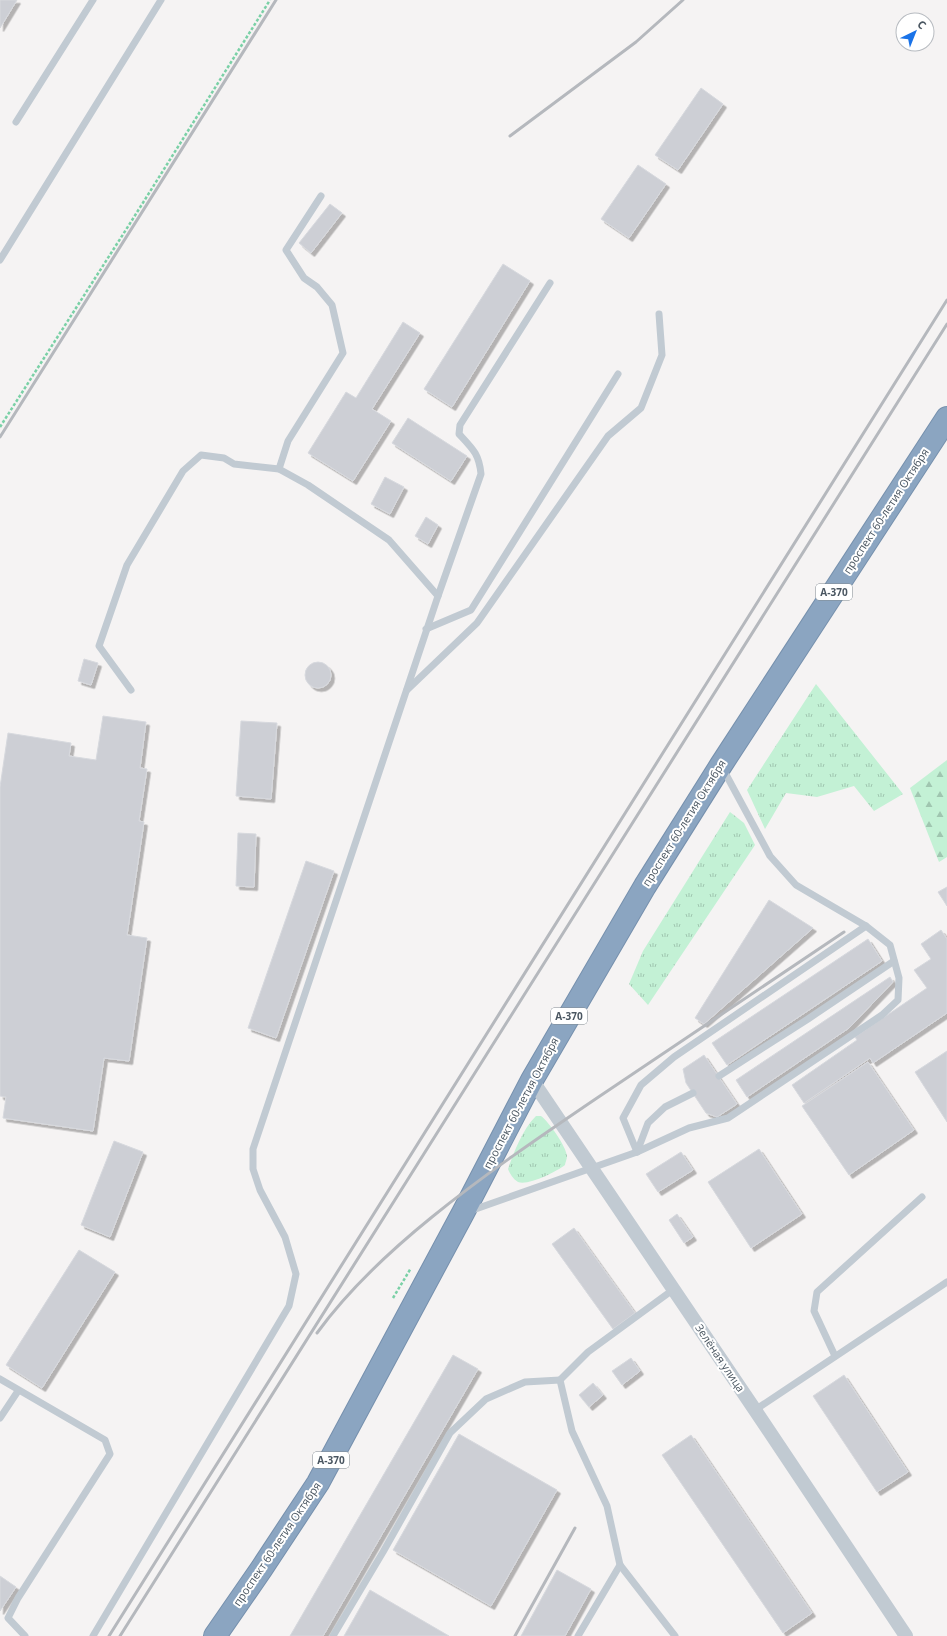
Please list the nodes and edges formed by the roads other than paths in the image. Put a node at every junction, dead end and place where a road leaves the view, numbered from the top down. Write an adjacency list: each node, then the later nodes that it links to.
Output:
1 (92, 0): 3 (lane)
2 (161, 0): 5 (lane)
3 (16, 122)
4 (321, 196): 10 (lane)
5 (0, 260)
6 (550, 283): 11 (lane)
7 (659, 314): 14 (lane)
8 (618, 374): 12 (lane)
9 (947, 418): 15 (highway, проспект 60-летия Октября / А-370)
10 (279, 469): 11 (lane); 13 (lane)
11 (438, 596): 12 (lane)
12 (426, 629): 14 (lane)
13 (131, 690)
14 (406, 691): 35 (lane)
15 (720, 765): 16 (lane); 19 (highway, проспект 60-летия Октября / А-370)
16 (866, 926): 17 (lane); 21 (lane)
17 (894, 961): 18 (lane); 21 (lane)
18 (719, 1076)
19 (532, 1080): 22 (street, Зелёная улица); 24 (highway, проспект 60-летия Октября / А-370)
20 (693, 1093): 21 (lane)
21 (638, 1152): 22 (lane)
22 (592, 1168): 24 (lane); 26 (street, Зелёная улица)
23 (922, 1197): 27 (lane)
24 (463, 1213): 36 (highway, проспект 60-летия Октября / А-370)
25 (947, 1282): 27 (lane)
26 (674, 1289): 29 (lane); 31 (street, Зелёная улица)
27 (835, 1356): 31 (lane)
28 (0, 1380): 30 (lane)
29 (560, 1380): 33 (lane); 37 (lane)
30 (18, 1391): 32 (lane); 34 (lane)
31 (755, 1410): 40 (street, Зелёная улица)
32 (0, 1418)
33 (620, 1564): 38 (lane); 39 (lane)
34 (25, 1636)
35 (93, 1636)
36 (215, 1636)
37 (333, 1636)
38 (578, 1636)
39 (675, 1636)
40 (906, 1636)

